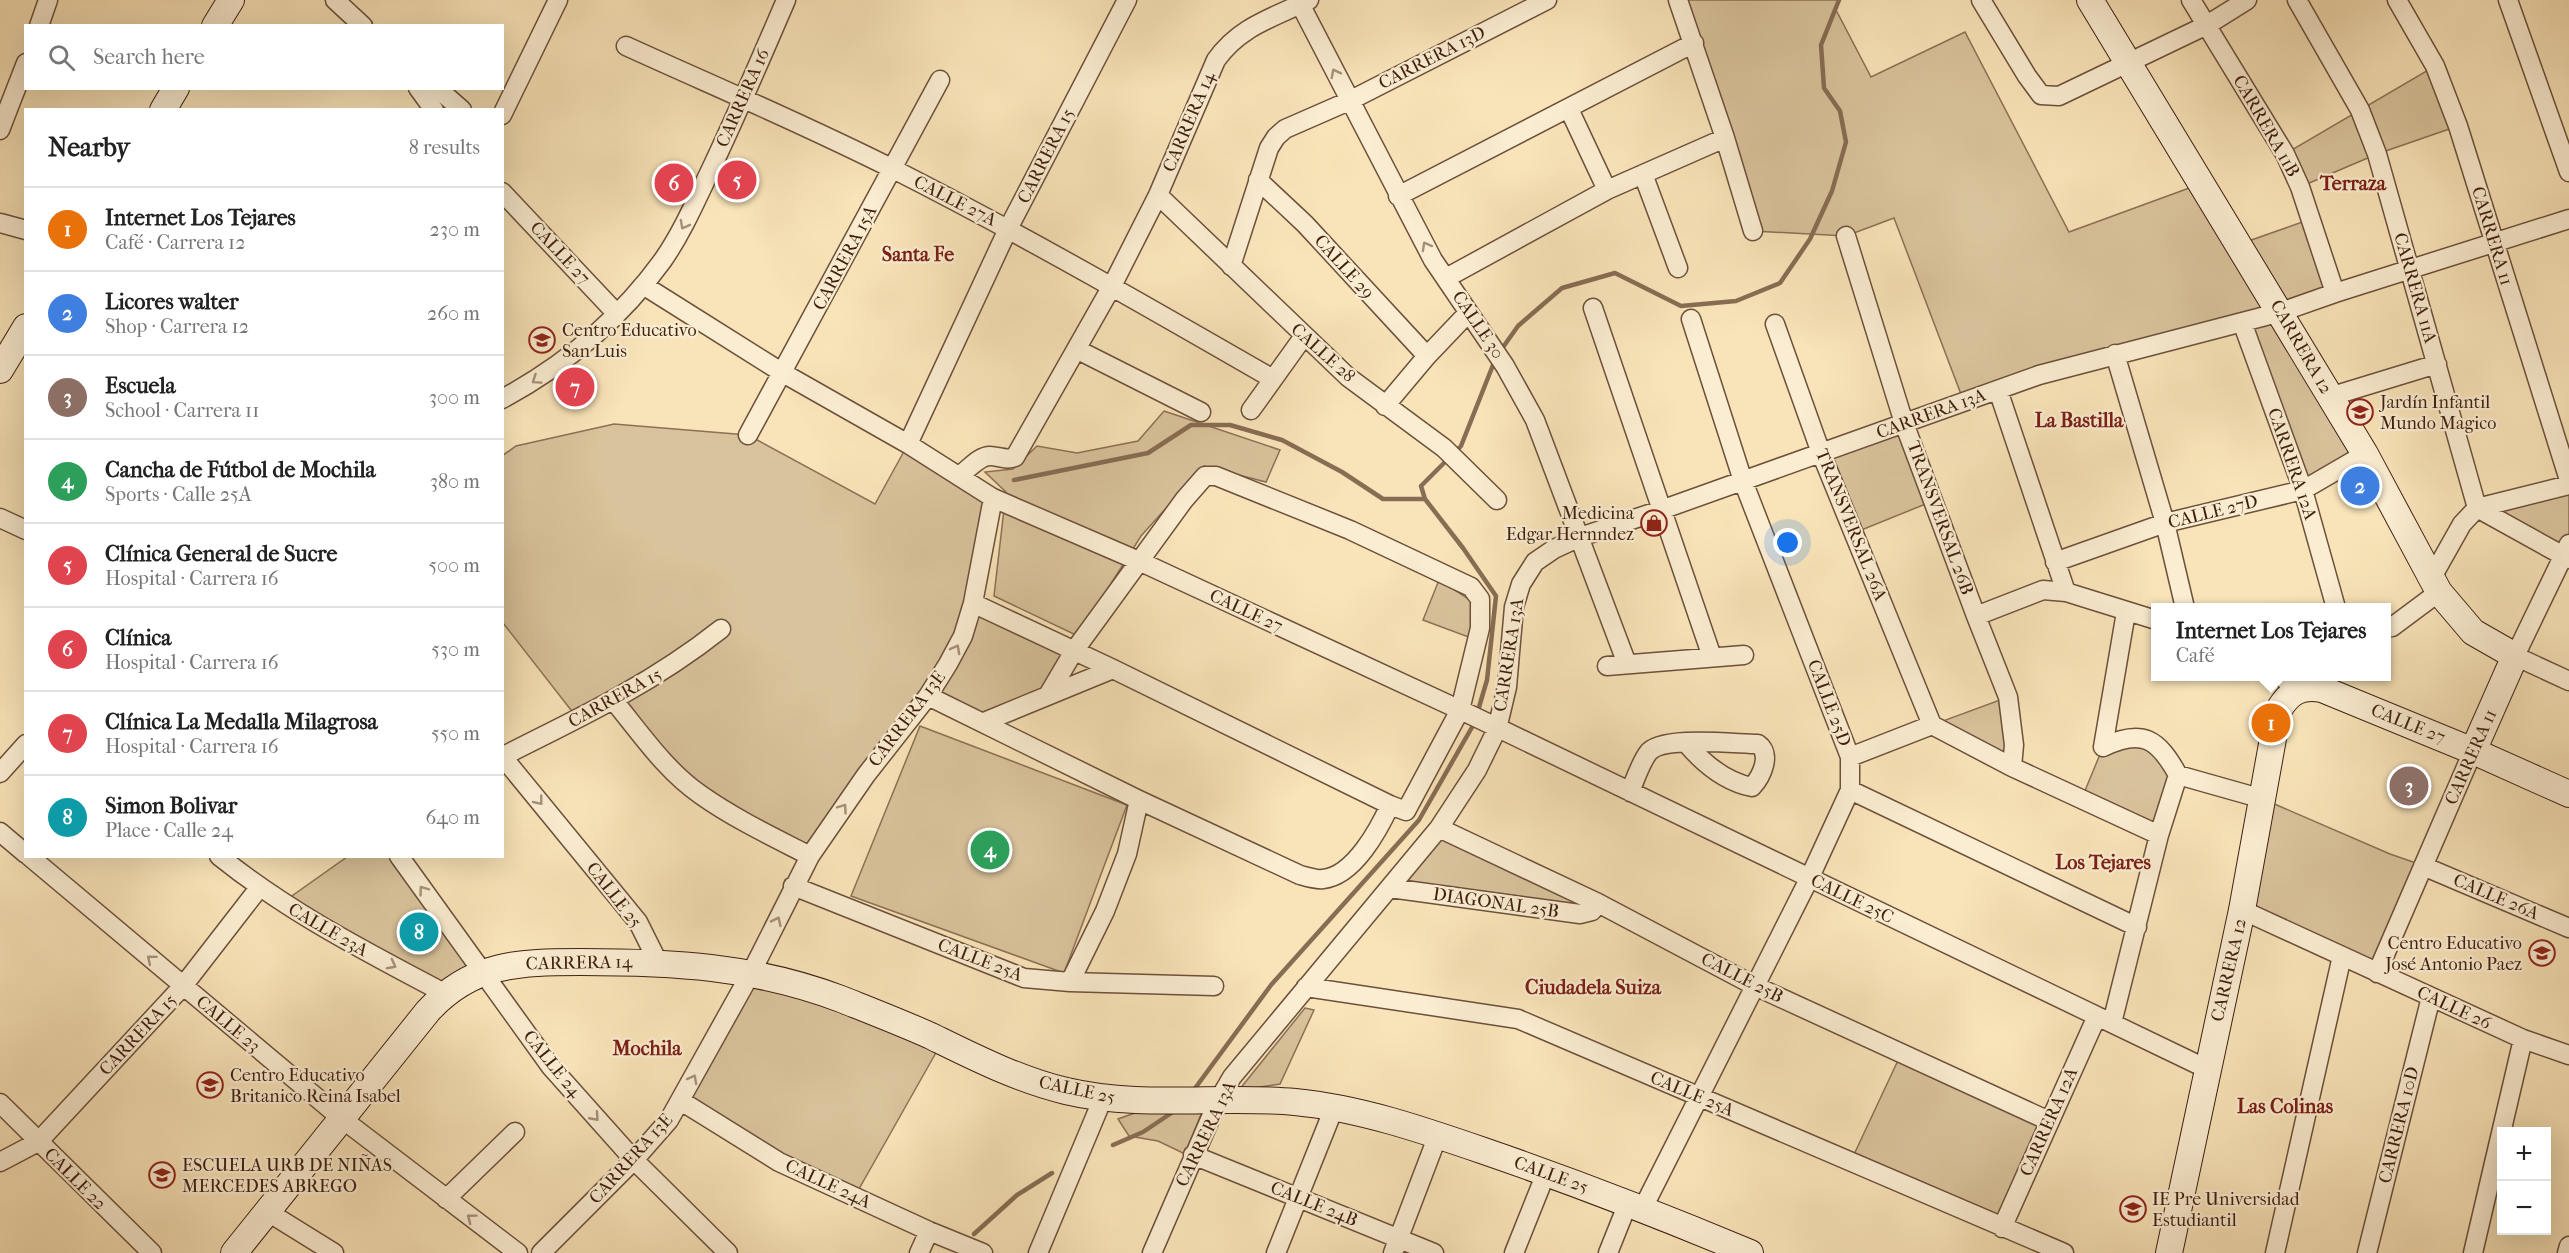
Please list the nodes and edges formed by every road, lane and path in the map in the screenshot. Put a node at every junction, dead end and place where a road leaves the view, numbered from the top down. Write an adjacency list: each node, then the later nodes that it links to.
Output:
1 (48, 0): 18 (street)
2 (231, 0): 19 (street)
3 (335, 0): 20 (street)
4 (558, 0): 36 (street)
5 (786, 0): 30 (street, CARRERA 16)
6 (1126, 0): 50 (street, CARRERA 15)
7 (1547, 0): 17 (street, CARRERA 13D)
8 (1678, 0): 22 (street)
9 (1981, 0): 24 (street)
10 (2090, 0): 24 (street, CARRERA 12)
11 (2191, 0): 21 (street, CARRERA 11B)
12 (2247, 0): 21 (street)
13 (2297, 0): 56 (street, CARRERA 11A)
14 (2397, 0): 53 (street, CARRERA 11)
15 (2508, 0): 40 (street)
16 (1302, 1): 31 (street, CALLE 30, one-way to 16); 45 (street, CARRERA 14)
17 (1521, 5): 31 (street, CARRERA 13D)
18 (40, 24)
19 (216, 24)
20 (361, 24)
21 (2207, 25): 24 (street); 60 (street, CARRERA 11B)
22 (1694, 44): 35 (street); 38 (street)
23 (626, 46): 30 (street, CALLE 27A)
24 (2130, 63): 62 (street, CARRERA 12)
25 (24, 68): 37 (street)
26 (940, 80): 39 (street, CARRERA 15A)
27 (175, 90): 32 (street)
28 (419, 90): 33 (street)
29 (438, 90): 34 (street)
30 (744, 98): 39 (street, CALLE 27A); 58 (street, CARRERA 16, one-way to 58)
31 (1350, 101): 42 (street, CARRERA 13D); 46 (street, CALLE 30)
32 (165, 108)
33 (433, 108)
34 (460, 108)
35 (1569, 110): 43 (street); 46 (street)
36 (504, 111)
37 (0, 130)
38 (1725, 138): 41 (street); 51 (street)
39 (893, 169): 50 (street, CALLE 27A); 75 (street, CARRERA 15A)
40 (2569, 172)
41 (1643, 174): 43 (street); 55 (street)
42 (1258, 180): 54 (street, CARRERA 13D); 72 (street, CALLE 29)
43 (1607, 190): 57 (street)
44 (504, 194): 63 (street, CALLE 27)
45 (1158, 195): 54 (street, CALLE 28); 59 (street, CARRERA 14)
46 (1398, 196): 57 (street, CALLE 30, one-way to 46)
47 (2569, 219): 53 (street, CARRERA 13A)
48 (0, 223): 49 (street)
49 (24, 229)
50 (1008, 229): 59 (street, CALLE 27A); 85 (street, CARRERA 15)
51 (1753, 231)
52 (1846, 236): 83 (street, TRANSVERSAL 26B)
53 (2494, 244): 56 (street, CARRERA 13A); 89 (street, CARRERA 11)
54 (1231, 266): 68 (street, CALLE 28)
55 (1678, 268)
56 (2408, 269): 60 (street, CARRERA 13A); 73 (street, CARRERA 11A)
57 (1446, 278): 64 (street, CALLE 30)
58 (643, 285): 63 (street, CARRERA 16); 75 (street)
59 (1112, 286): 70 (street, CARRERA 14); 76 (street, CALLE 27A)
60 (2335, 293): 62 (street, CARRERA 13A)
61 (1593, 308): 96 (street)
62 (2281, 312): 66 (street, CARRERA 13A); 78 (street, CARRERA 12)
63 (617, 314): 79 (street, CARRERA 16, one-way to 79)
64 (1468, 314): 72 (street); 100 (street, CALLE 30)
65 (1691, 319): 90 (street, CALLE 25D)
66 (2242, 322): 71 (street, CARRERA 13A); 92 (street, CARRERA 12A)
67 (1775, 324): 86 (street, TRANSVERSAL 26A)
68 (1304, 336): 76 (street); 80 (street, CALLE 28)
69 (17, 339): 74 (street)
70 (1077, 350): 82 (street); 88 (street, CARRERA 14)
71 (2115, 354): 77 (street, CARRERA 13A); 98 (street)
72 (1426, 356): 80 (street)
73 (2437, 364): 78 (street); 95 (street, CARRERA 11A)
74 (0, 370)
75 (783, 373): 84 (street, CARRERA 15A); 85 (street)
76 (1273, 379): 81 (street)
77 (1998, 390): 83 (street, CARRERA 13A); 103 (street)
78 (2329, 397): 87 (street, CARRERA 12)
79 (504, 398)
80 (1385, 406): 94 (street, CALLE 28)
81 (1251, 411)
82 (1201, 412)
83 (1904, 423): 86 (street, CARRERA 13A); 110 (street, TRANSVERSAL 26B)
84 (748, 435)
85 (908, 444): 88 (street)
86 (1821, 453): 90 (street, CARRERA 13A); 128 (street, TRANSVERSAL 26A)
87 (2365, 454): 92 (street, CALLE 27D); 104 (street, CARRERA 12)
88 (960, 475): 93 (street)
89 (2569, 480)
90 (1743, 481): 96 (street, CARRERA 13A); 134 (street, CALLE 25D)
91 (2569, 485): 95 (street)
92 (2303, 490): 98 (street, CALLE 27D); 108 (street, CARRERA 12A)
93 (993, 498): 102 (street, CALLE 27); 106 (street, CARRERA 13E)
94 (1497, 500)
95 (2477, 508): 101 (street); 104 (street)
96 (1661, 510): 100 (street, CARRERA 13A); 117 (street)
97 (0, 518): 99 (street)
98 (2165, 523): 103 (street, CALLE 27D); 107 (street)
99 (24, 529)
100 (1580, 537): 118 (street, CALLE 30); 126 (street, CARRERA 13A)
101 (2567, 553): 116 (street, CARRERA 11)
102 (1141, 562): 114 (street); 126 (street, CALLE 27); 126 (street)
103 (2055, 562): 105 (street)
104 (2435, 586): 112 (street); 116 (street, CARRERA 12)
105 (2066, 592): 109 (street); 110 (street)
106 (974, 603): 114 (street); 124 (street, CARRERA 13E, one-way to 106)
107 (2184, 603)
108 (2335, 603)
109 (2126, 612): 111 (street); 137 (street)
110 (1976, 616): 135 (street, TRANSVERSAL 26B)
111 (2151, 619)
112 (2391, 627)
113 (721, 629): 125 (street, CARRERA 15)
114 (1074, 651): 120 (street); 123 (street)
115 (1744, 655): 117 (street)
116 (2515, 656): 121 (street, CARRERA 12); 131 (street, CARRERA 11)
117 (1712, 657): 118 (street)
118 (1627, 664): 119 (street)
119 (1607, 666)
120 (1113, 669): 123 (street); 143 (street)
121 (2569, 681)
122 (2289, 684): 131 (street, CALLE 27); 141 (street, CARRERA 12)
123 (1048, 695): 127 (street)
124 (928, 696): 127 (street); 148 (street, CARRERA 13E, one-way to 124)
125 (614, 701): 132 (street, CARRERA 15); 148 (street)
126 (1479, 719): 139 (street, CALLE 25C); 143 (street); 144 (street, CARRERA 13A)
127 (984, 722): 142 (street)
128 (1932, 725): 134 (street); 135 (street)
129 (1686, 743): 139 (street)
130 (24, 746): 136 (street)
131 (2473, 751): 140 (street, CALLE 27); 152 (street, CARRERA 11)
132 (504, 756)
133 (504, 757): 162 (street, CALLE 25, one-way to 162)
134 (1850, 757): 138 (street, CALLE 25D)
135 (2012, 766): 146 (street)
136 (0, 772)
137 (2178, 775): 141 (street); 146 (street)
138 (1850, 790): 153 (street); 159 (street)
139 (1630, 792): 153 (street, CALLE 25C)
140 (2569, 794)
141 (2263, 799): 158 (street, CARRERA 12)
142 (1139, 800): 143 (street); 166 (street)
143 (1390, 806)
144 (1439, 828): 156 (street, CARRERA 13A); 157 (street, CALLE 25B)
145 (0, 832): 147 (street, CALLE 23)
146 (2159, 835): 159 (street)
147 (24, 852)
148 (810, 856): 154 (street, CARRERA 13E)
149 (31, 858): 167 (street, CALLE 23, one-way to 149)
150 (222, 858): 155 (street, CALLE 23A)
151 (400, 858): 163 (street, CALLE 24, one-way to 151)
152 (2423, 866): 160 (street, CALLE 26A); 164 (street, CARRERA 11)
153 (1809, 879): 169 (street); 173 (street, CALLE 25C)
154 (794, 886): 165 (street, CARRERA 13E, one-way to 154); 166 (street, CALLE 25A)
155 (259, 888): 167 (street, CARRERA 15); 171 (street, CALLE 23A, one-way to 171)
156 (1390, 888): 157 (street, DIAGONAL 25B); 170 (street, CARRERA 13A)
157 (1598, 903): 169 (street, CALLE 25B)
158 (2242, 910): 161 (street, CALLE 26); 176 (street, CARRERA 12)
159 (2136, 927): 173 (street)
160 (2569, 928)
161 (2342, 956): 164 (street, CALLE 26); 217 (street)
162 (658, 962): 163 (street, CARRERA 14); 165 (street, CALLE 25)
163 (482, 972): 171 (street, CARRERA 14); 189 (street, CALLE 24, one-way to 189)
164 (2377, 973): 172 (street, CALLE 26)
165 (751, 974): 178 (street, CALLE 25); 179 (street, CARRERA 13E, one-way to 165)
166 (1070, 982): 168 (street, CALLE 25A)
167 (183, 986): 183 (street, CALLE 23); 187 (street, CARRERA 15)
168 (1214, 986)
169 (1755, 986): 177 (street); 184 (street, CALLE 25B)
170 (1306, 987): 177 (street, CALLE 25A); 180 (street, CARRERA 13A)
171 (444, 993): 183 (street, CARRERA 14)
172 (2430, 997): 174 (street, CALLE 26); 218 (street, CARRERA 10D)
173 (2105, 1020): 176 (street, CALLE 25C); 184 (street, CARRERA 12A)
174 (2523, 1039): 175 (street, CALLE 26); 219 (street)
175 (2569, 1055)
176 (2207, 1068): 216 (street, CARRERA 12)
177 (1700, 1097): 194 (street); 196 (street, CALLE 25A)
178 (1103, 1098): 180 (street, CALLE 25); 208 (street)
179 (681, 1101): 189 (street, CARRERA 13E); 197 (street, CALLE 24A)
180 (1207, 1101): 182 (street, CALLE 25); 188 (street, CARRERA 13A)
181 (0, 1103): 187 (street, CALLE 22)
182 (1334, 1108): 186 (street, CALLE 25); 193 (street)
183 (340, 1118): 192 (street, CALLE 23); 195 (street, CARRERA 14)
184 (2049, 1121): 196 (street, CARRERA 12A)
185 (514, 1132): 192 (street)
186 (1438, 1136): 191 (street, CALLE 25); 198 (street)
187 (38, 1142): 190 (street, CARRERA 15); 200 (street, CALLE 22)
188 (1193, 1155): 193 (street, CALLE 24B); 209 (street, CARRERA 13A)
189 (634, 1160): 204 (street, CARRERA 13E); 205 (street, CALLE 24)
190 (0, 1162)
191 (1546, 1173): 194 (street, CALLE 25); 212 (street)
192 (446, 1198): 203 (street, CALLE 23, one-way to 192)
193 (1300, 1198): 198 (street, CALLE 24B); 210 (street)
194 (1636, 1205): 213 (street); 214 (street, CALLE 25)
195 (268, 1212): 201 (street, CARRERA 14); 202 (street)
196 (2002, 1228): 215 (street, CALLE 25A)
197 (929, 1231): 206 (street); 207 (street, CALLE 24A)
198 (1396, 1246): 211 (street, CALLE 24B)
199 (2569, 1246): 220 (street)
200 (152, 1253)
201 (234, 1253)
202 (334, 1253)
203 (518, 1253)
204 (541, 1253)
205 (728, 1253)
206 (919, 1253)
207 (983, 1253)
208 (1038, 1253)
209 (1152, 1253)
210 (1276, 1253)
211 (1434, 1253)
212 (1514, 1253)
213 (1608, 1253)
214 (1750, 1253)
215 (2064, 1253)
216 (2169, 1253)
217 (2275, 1253)
218 (2367, 1253)
219 (2473, 1253)
220 (2567, 1253)

